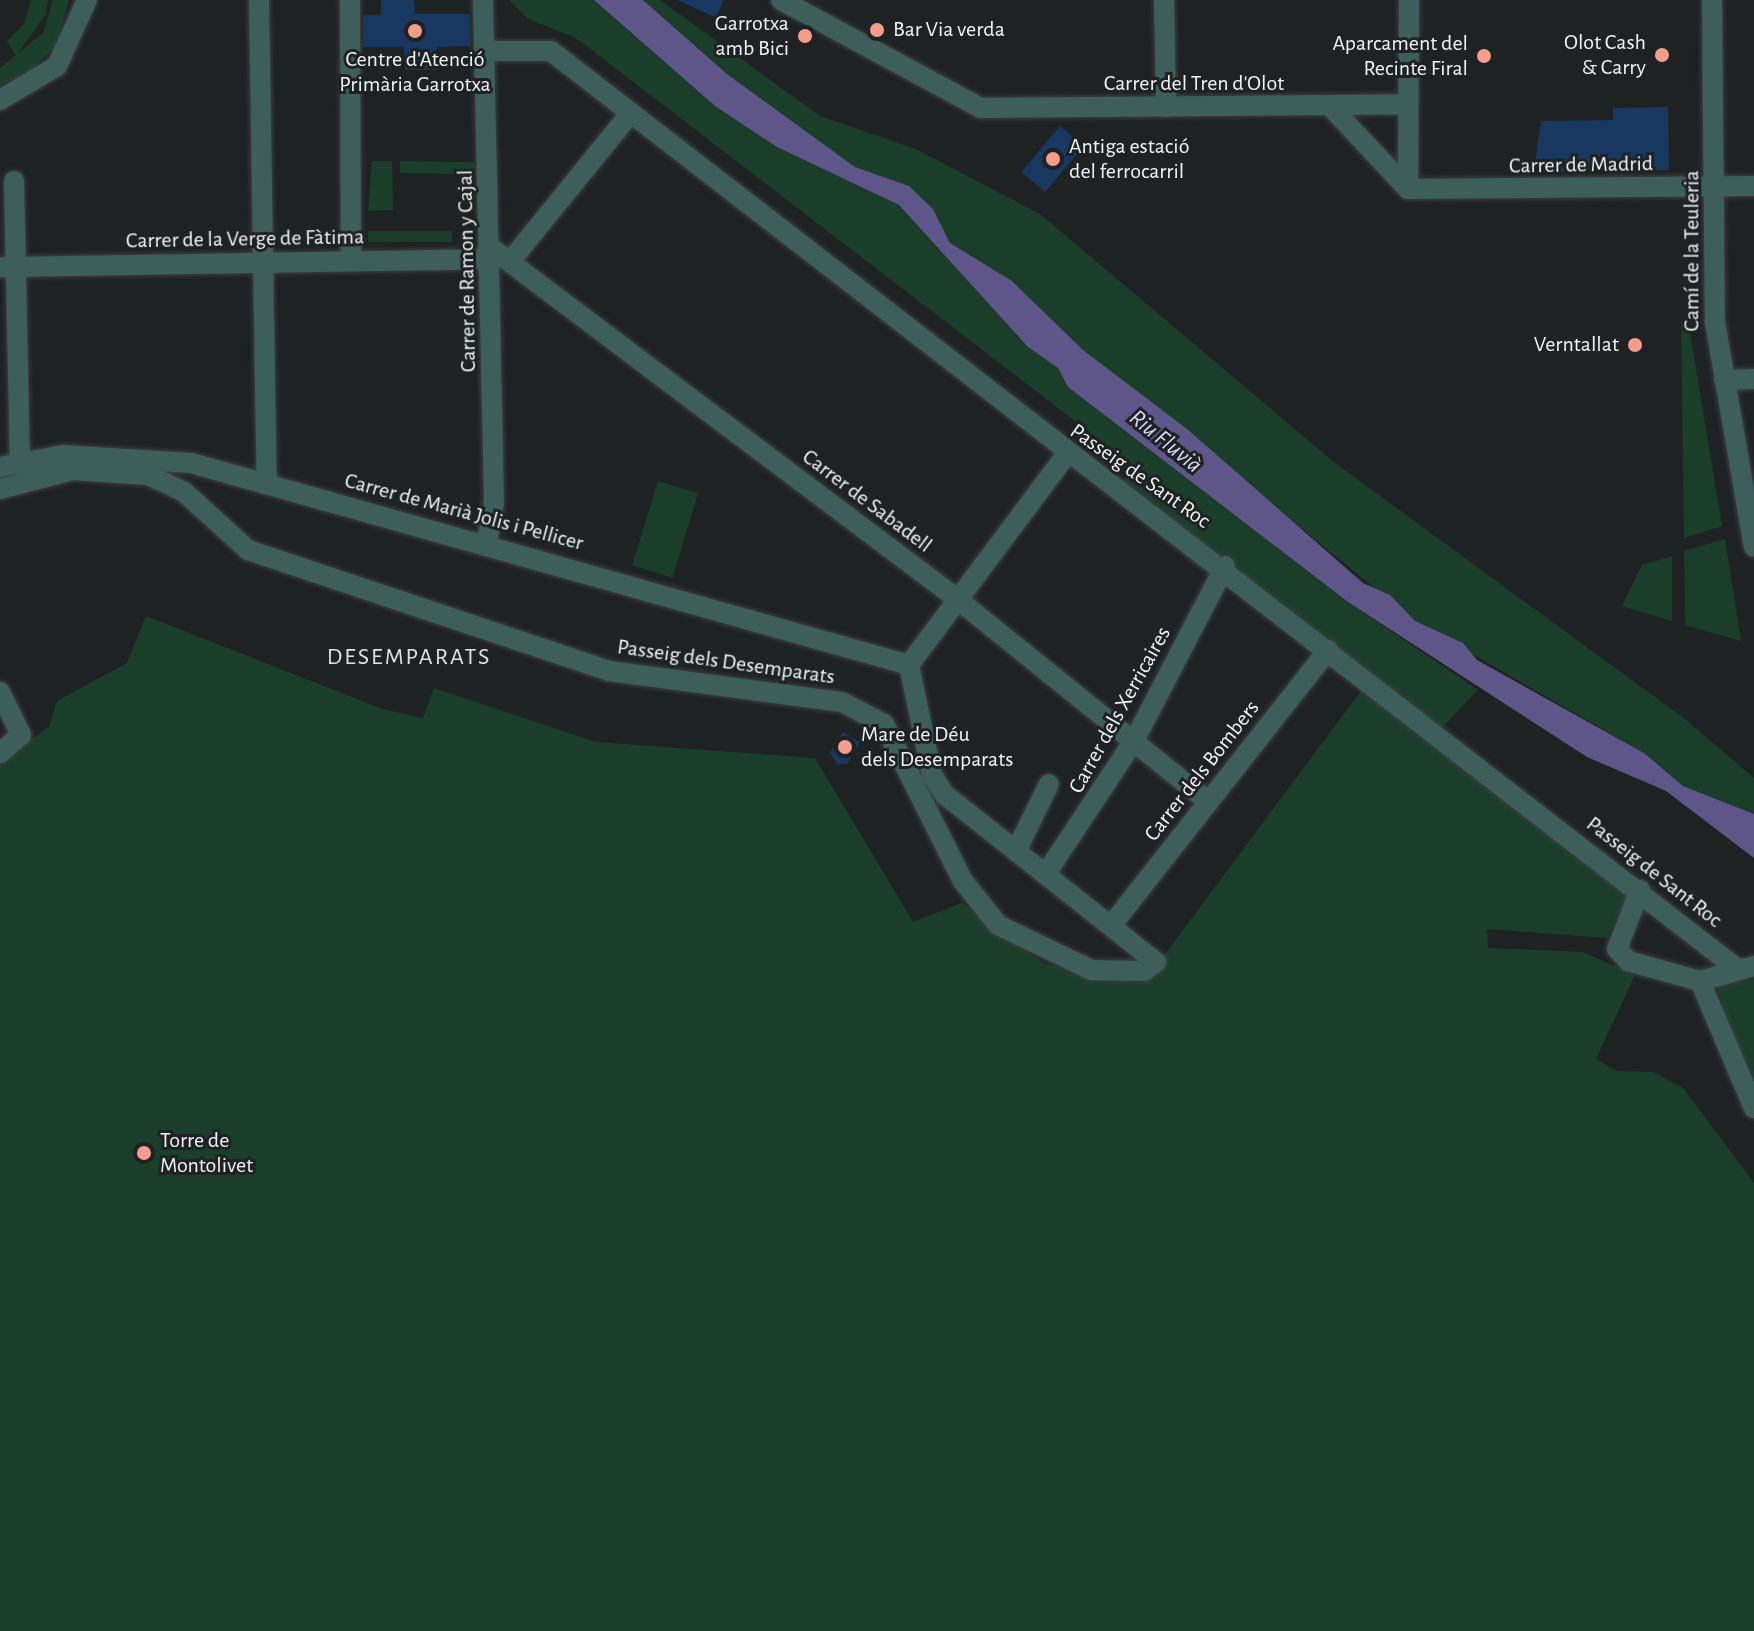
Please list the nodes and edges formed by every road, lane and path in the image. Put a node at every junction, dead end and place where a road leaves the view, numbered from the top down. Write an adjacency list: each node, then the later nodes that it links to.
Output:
1 (87, 0): 10 (street)
2 (259, 0): 21 (street)
3 (350, 0): 20 (street)
4 (483, 0): 9 (street, Carrer de Ramon y Cajal)
5 (781, 0): 13 (street, Carrer del Tren d'Olot)
6 (1164, 0): 13 (street)
7 (1409, 0): 11 (street)
8 (1712, 0): 17 (street, Camí de la Teuleria)
9 (488, 51): 14 (street, Passeig de Sant Roc); 19 (street, Carrer de Ramon y Cajal)
10 (0, 100)
11 (1408, 104): 12 (street, Carrer del Tren d'Olot); 18 (street)
12 (1330, 106): 13 (street, Carrer del Tren d'Olot); 18 (street)
13 (1166, 107)
14 (630, 114): 19 (street); 25 (street, Passeig de Sant Roc)
15 (14, 181): 22 (street)
16 (1754, 186): 17 (street, Carrer de Madrid)
17 (1715, 187): 18 (street, Carrer de Madrid); 24 (street, Camí de la Teuleria)
18 (1408, 189)
19 (498, 256): 20 (street, Carrer de la Verge de Fàtima); 30 (street, Carrer de Ramon y Cajal); 33 (street, Carrer de Sabadell)
20 (351, 261): 21 (street, Carrer de la Verge de Fàtima)
21 (265, 262): 22 (street, Carrer de la Verge de Fàtima); 28 (street)
22 (8, 266): 26 (street)
23 (1754, 379): 24 (street)
24 (1724, 380): 31 (street, Camí de la Teuleria)
25 (1067, 454): 32 (street, Passeig de Sant Roc); 33 (street)
26 (20, 462): 27 (street, Carrer de Marià Jolis i Pellicer); 28 (street, Carrer de Marià Jolis i Pellicer)
27 (0, 467)
28 (267, 483): 30 (street, Carrer de Marià Jolis i Pellicer)
29 (0, 489): 44 (street, Passeig dels Desemparats)
30 (487, 542): 35 (street, Carrer de Marià Jolis i Pellicer)
31 (1754, 547)
32 (1225, 566): 34 (street, Passeig de Sant Roc); 37 (street, Carrer dels Xerricaires)
33 (956, 598): 35 (street); 37 (street, Carrer de Sabadell)
34 (1328, 650): 40 (street, Carrer dels Bombers); 43 (street, Passeig de Sant Roc)
35 (909, 665): 41 (street)
36 (0, 692): 38 (street)
37 (1135, 739): 40 (street, Carrer de Sabadell); 42 (street, Carrer dels Xerricaires)
38 (0, 753)
39 (1049, 784): 41 (street)
40 (1208, 801): 44 (street, Carrer dels Bombers)
41 (1017, 849): 42 (street)
42 (1047, 872): 44 (street)
43 (1640, 890): 45 (street, Passeig de Sant Roc); 46 (street)
44 (1114, 922)
45 (1745, 967): 46 (street)
46 (1700, 981): 47 (street)
47 (1754, 1108)

